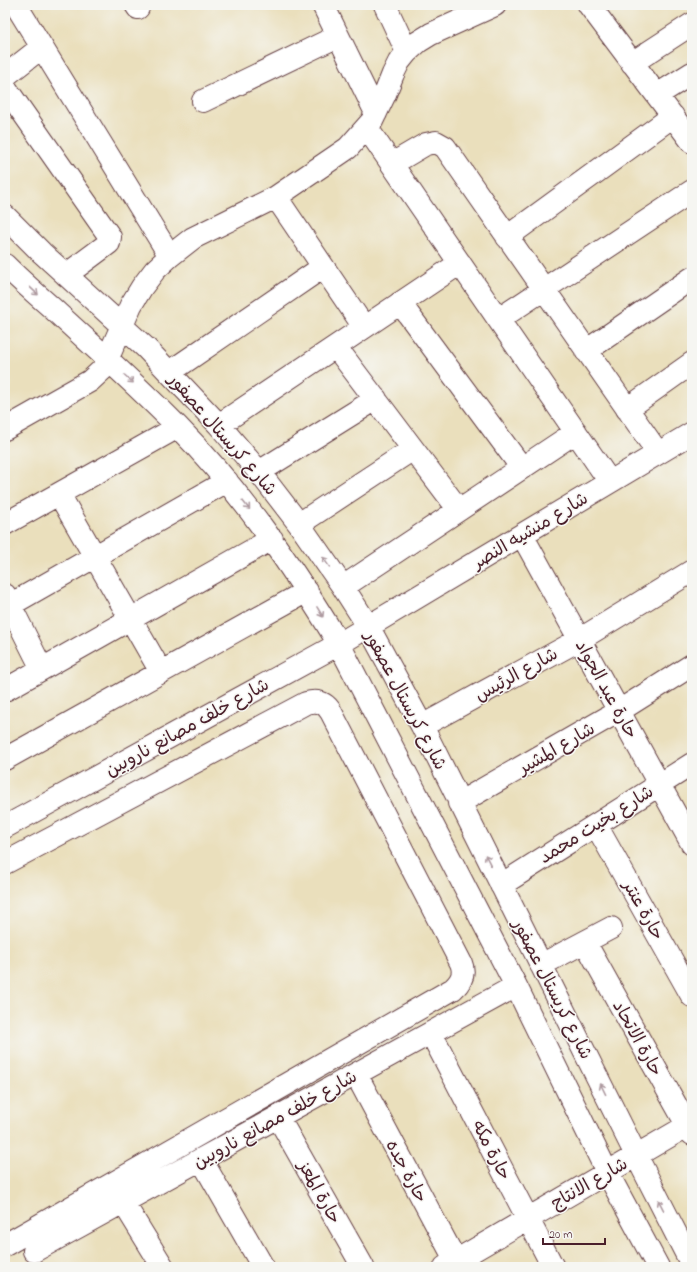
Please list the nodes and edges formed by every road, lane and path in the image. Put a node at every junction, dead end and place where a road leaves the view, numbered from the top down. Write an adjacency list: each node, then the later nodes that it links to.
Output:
1 (16, 5): 8 (street)
2 (322, 5): 7 (street)
3 (385, 5): 9 (street)
4 (495, 5): 9 (street)
5 (590, 5): 10 (street)
6 (692, 24): 10 (street)
7 (338, 36): 15 (street); 17 (street)
8 (42, 47): 12 (street); 24 (street)
9 (407, 52): 17 (street)
10 (632, 63): 14 (street)
11 (692, 73): 14 (street)
12 (5, 76)
13 (5, 87): 28 (street)
14 (657, 96): 16 (street)
15 (203, 101)
16 (673, 116): 18 (street); 23 (street)
17 (372, 121): 19 (street); 21 (street)
18 (692, 142)
19 (392, 164): 23 (street); 25 (street)
20 (692, 190): 30 (street)
21 (276, 197): 24 (street); 27 (street)
22 (5, 216): 28 (street, شارع كريستال عصفور)
23 (507, 237): 30 (street)
24 (170, 256): 33 (street)
25 (460, 263): 31 (street); 32 (street)
26 (6, 267): 37 (street, شارع كريستال عصفور, one-way to 37)
27 (323, 267): 34 (street); 39 (street)
28 (66, 275): 33 (street, شارع كريستال عصفور)
29 (692, 278): 36 (street)
30 (544, 289): 32 (street); 36 (street)
31 (400, 303): 34 (street); 49 (street)
32 (499, 319): 45 (street)
33 (122, 324): 37 (street); 39 (street, شارع كريستال عصفور)
34 (364, 327): 35 (street)
35 (336, 347): 40 (street); 42 (street)
36 (586, 351): 41 (street)
37 (108, 360): 43 (street, شارع كريستال عصفور, one-way to 43); 44 (street)
38 (692, 363): 41 (street)
39 (170, 372): 42 (street, شارع كريستال عصفور)
40 (376, 400): 47 (street); 50 (street)
41 (627, 409): 48 (street)
42 (219, 425): 50 (street, شارع كريستال عصفور)
43 (178, 427): 51 (street, شارع كريستال عصفور); 53 (street)
44 (5, 429)
45 (576, 432): 49 (street); 52 (street)
46 (692, 433): 48 (street, شارع منشيه النصر)
47 (413, 449): 54 (street); 56 (street)
48 (658, 454): 52 (street, شارع منشيه النصر)
49 (522, 468): 54 (street)
50 (259, 472): 56 (street, شارع كريستال عصفور)
51 (227, 481): 58 (street, شارع كريستال عصفور, one-way to 58); 59 (street)
52 (610, 482): 57 (street, شارع منشيه النصر)
53 (59, 494): 55 (street); 59 (street)
54 (459, 510): 61 (street)
55 (5, 524)
56 (299, 524): 61 (street, شارع كريستال عصفور, one-way to 56)
57 (522, 535): 65 (street, شارع منشيه النصر); 66 (street, حارة عبد الجواد)
58 (272, 539): 62 (street, شارع كريستال عصفور); 64 (street)
59 (95, 557): 63 (street); 64 (street)
60 (692, 570): 66 (street, شارع الرئيس)
61 (343, 587): 65 (street, شارع كريستال عصفور)
62 (307, 591): 67 (street, شارع كريستال عصفور, one-way to 67); 70 (street)
63 (9, 611): 69 (street)
64 (130, 619): 69 (street); 70 (street)
65 (368, 626): 67 (street, شارع خلف مصانع ناروبين); 73 (street, شارع كريستال عصفور)
66 (580, 640): 72 (street, حارة عبد الجواد); 73 (street, شارع الرئيس)
67 (339, 644): 79 (street, شارع خلف مصانع ناروبين); 86 (street, شارع كريستال عصفور)
68 (692, 665): 72 (street, شارع المشير)
69 (42, 669): 71 (street)
70 (161, 672): 74 (street)
71 (5, 690)
72 (619, 711): 76 (street, حارة عبد الجواد); 77 (street, شارع المشير)
73 (422, 726): 77 (street, شارع كريستال عصفور)
74 (5, 759)
75 (692, 764): 76 (street, شارع بخيت محمد)
76 (659, 785): 78 (street, شارع بخيت محمد); 80 (street, حارة عبد الجواد)
77 (460, 803): 82 (street, شارع كريستال عصفور, one-way to 77)
78 (596, 825): 82 (street, شارع بخيت محمد); 87 (street, حارة عنتر)
79 (5, 827)
80 (692, 844)
81 (5, 863): 97 (street)
82 (501, 885): 85 (street, شارع كريستال عصفور)
83 (611, 928): 84 (street)
84 (585, 942): 85 (street); 91 (street, حارة الاتحاد)
85 (541, 965): 92 (street, شارع كريستال عصفور, one-way to 85)
86 (516, 986): 88 (street, شارع خلف مصانع ناروبين); 94 (street, شارع كريستال عصفور)
87 (692, 996)
88 (431, 1033): 89 (street, شارع خلف مصانع ناروبين); 96 (street, حارة مكه)
89 (356, 1074): 90 (street, شارع خلف مصانع ناروبين); 99 (street, حارة جده)
90 (278, 1117): 93 (street, شارع خلف مصانع ناروبين); 103 (street, حارة المعز)
91 (690, 1127): 92 (street, شارع الانتاج)
92 (636, 1155): 94 (street, شارع الانتاج); 100 (street, شارع كريستال عصفور, one-way to 92)
93 (201, 1159): 95 (street, شارع خلف مصانع ناروبين); 102 (street)
94 (608, 1172): 96 (street, شارع الانتاج); 105 (street, شارع كريستال عصفور)
95 (123, 1202): 98 (street, شارع خلف مصانع ناروبين); 101 (street)
96 (528, 1219): 99 (street, شارع الانتاج); 104 (street, حارة مكه)
97 (5, 1245)
98 (34, 1251)
99 (453, 1265)
100 (692, 1265)
101 (159, 1266)
102 (263, 1267)
103 (363, 1267)
104 (553, 1267)
105 (658, 1267)

